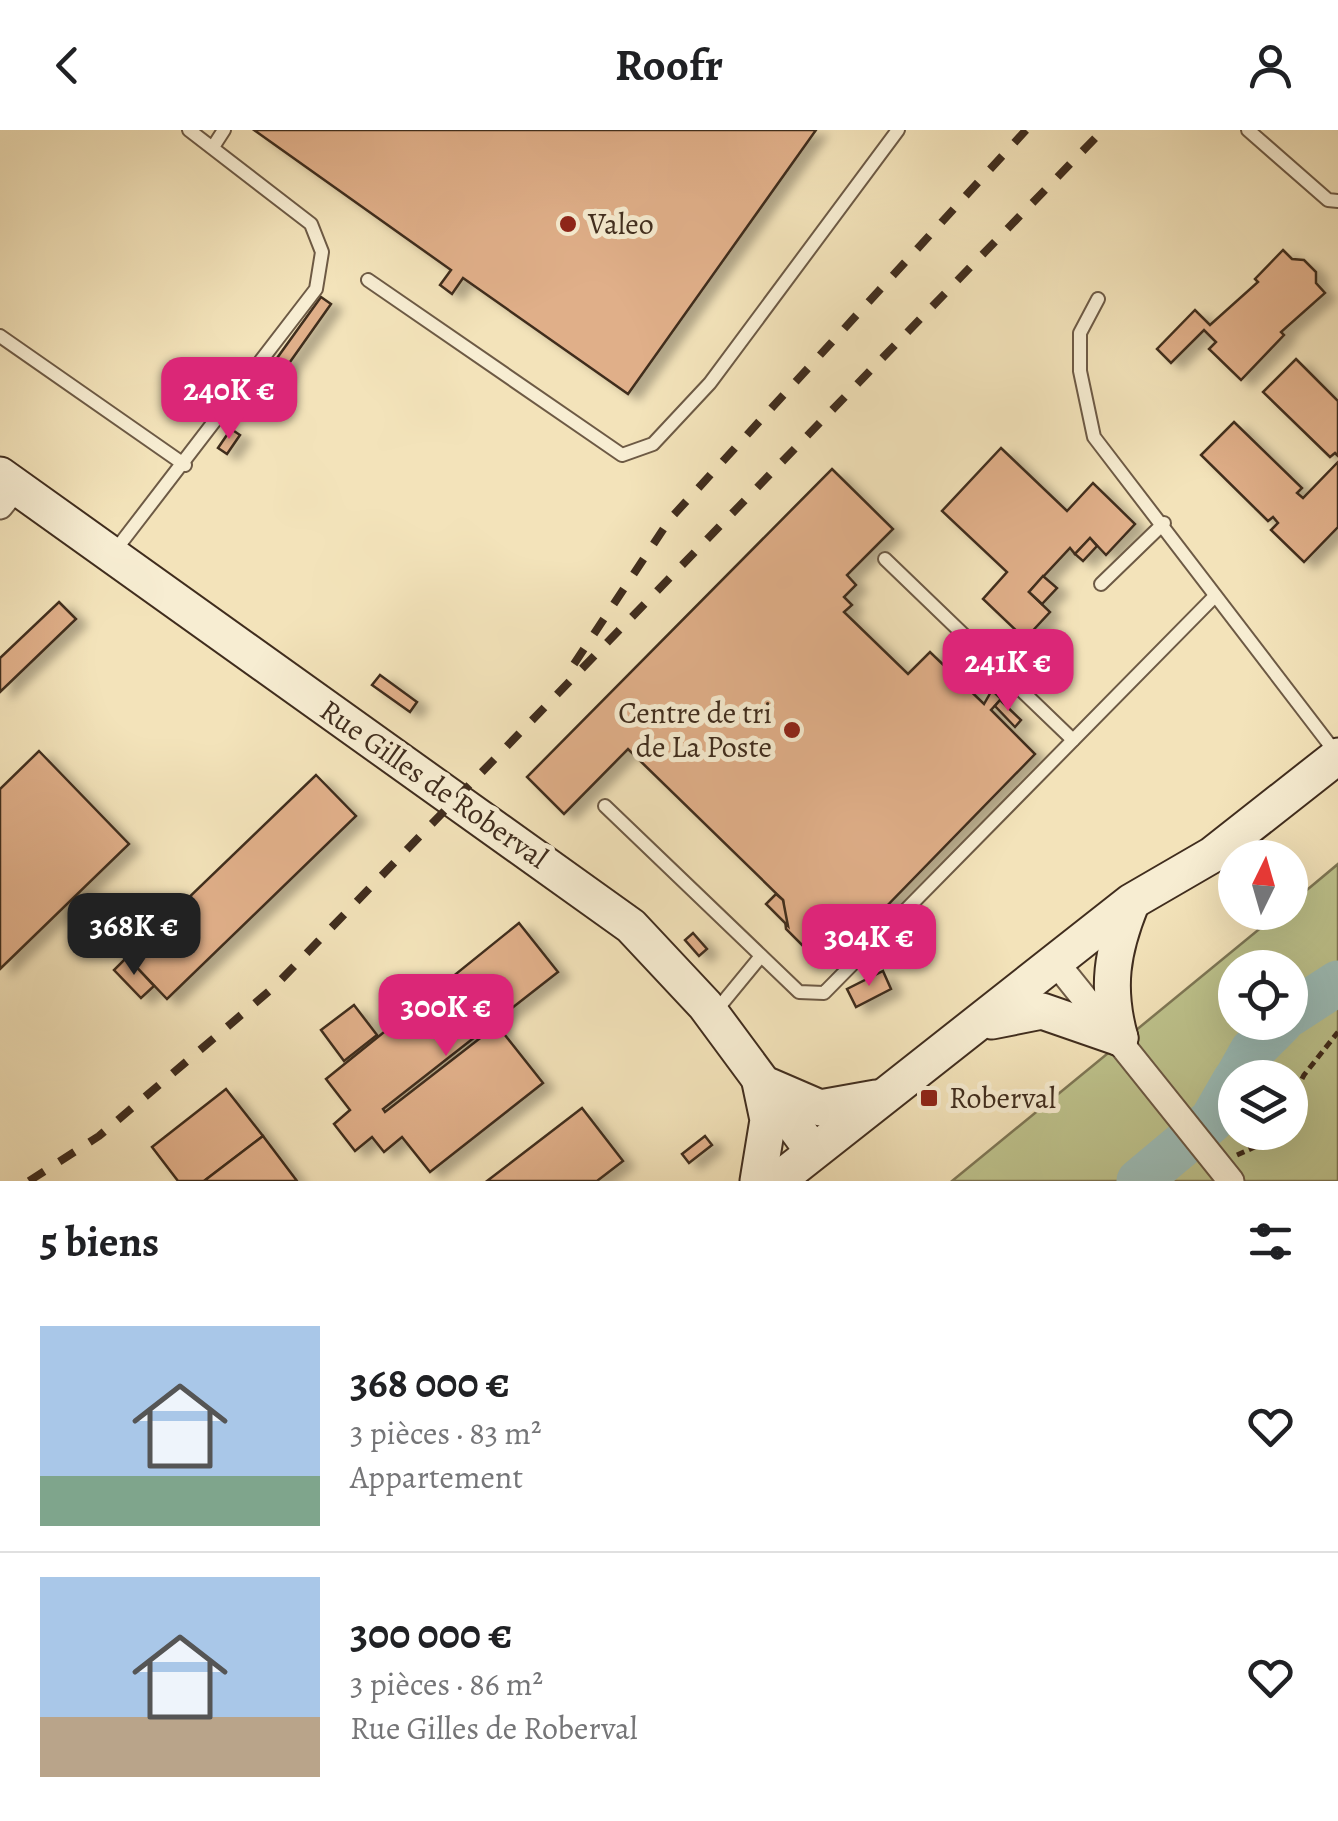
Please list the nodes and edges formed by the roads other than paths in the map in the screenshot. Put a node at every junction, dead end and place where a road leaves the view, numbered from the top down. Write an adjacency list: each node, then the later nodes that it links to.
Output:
1 (190, 130): 5 (lane)
2 (224, 130): 5 (lane)
3 (898, 130): 7 (lane)
4 (1248, 130): 6 (lane)
5 (213, 147): 10 (lane)
6 (1338, 201)
7 (368, 280)
8 (1098, 299): 12 (lane)
9 (0, 336): 10 (lane)
10 (185, 464): 13 (lane)
11 (5, 489): 13 (street, Rue Gilles de Roberval)
12 (1164, 523): 15 (lane); 16 (lane)
13 (112, 554): 23 (street, Rue Gilles de Roberval)
14 (885, 559): 17 (lane)
15 (1102, 584)
16 (1215, 596): 17 (lane); 18 (lane)
17 (1073, 740): 21 (lane)
18 (1336, 746): 20 (street)
19 (605, 806): 21 (lane)
20 (1131, 902): 22 (street); 25 (street)
21 (761, 956): 23 (lane)
22 (1057, 964): 24 (street); 25 (street)
23 (712, 1015): 26 (street, Rue Gilles de Roberval)
24 (977, 1027): 25 (street); 27 (street)
25 (1120, 1038): 29 (street)
26 (760, 1081): 27 (street); 28 (street, Rue Gilles de Roberval); 30 (street)
27 (882, 1097): 28 (street)
28 (813, 1152): 31 (street)
29 (1225, 1173)
30 (758, 1181)
31 (777, 1181)

